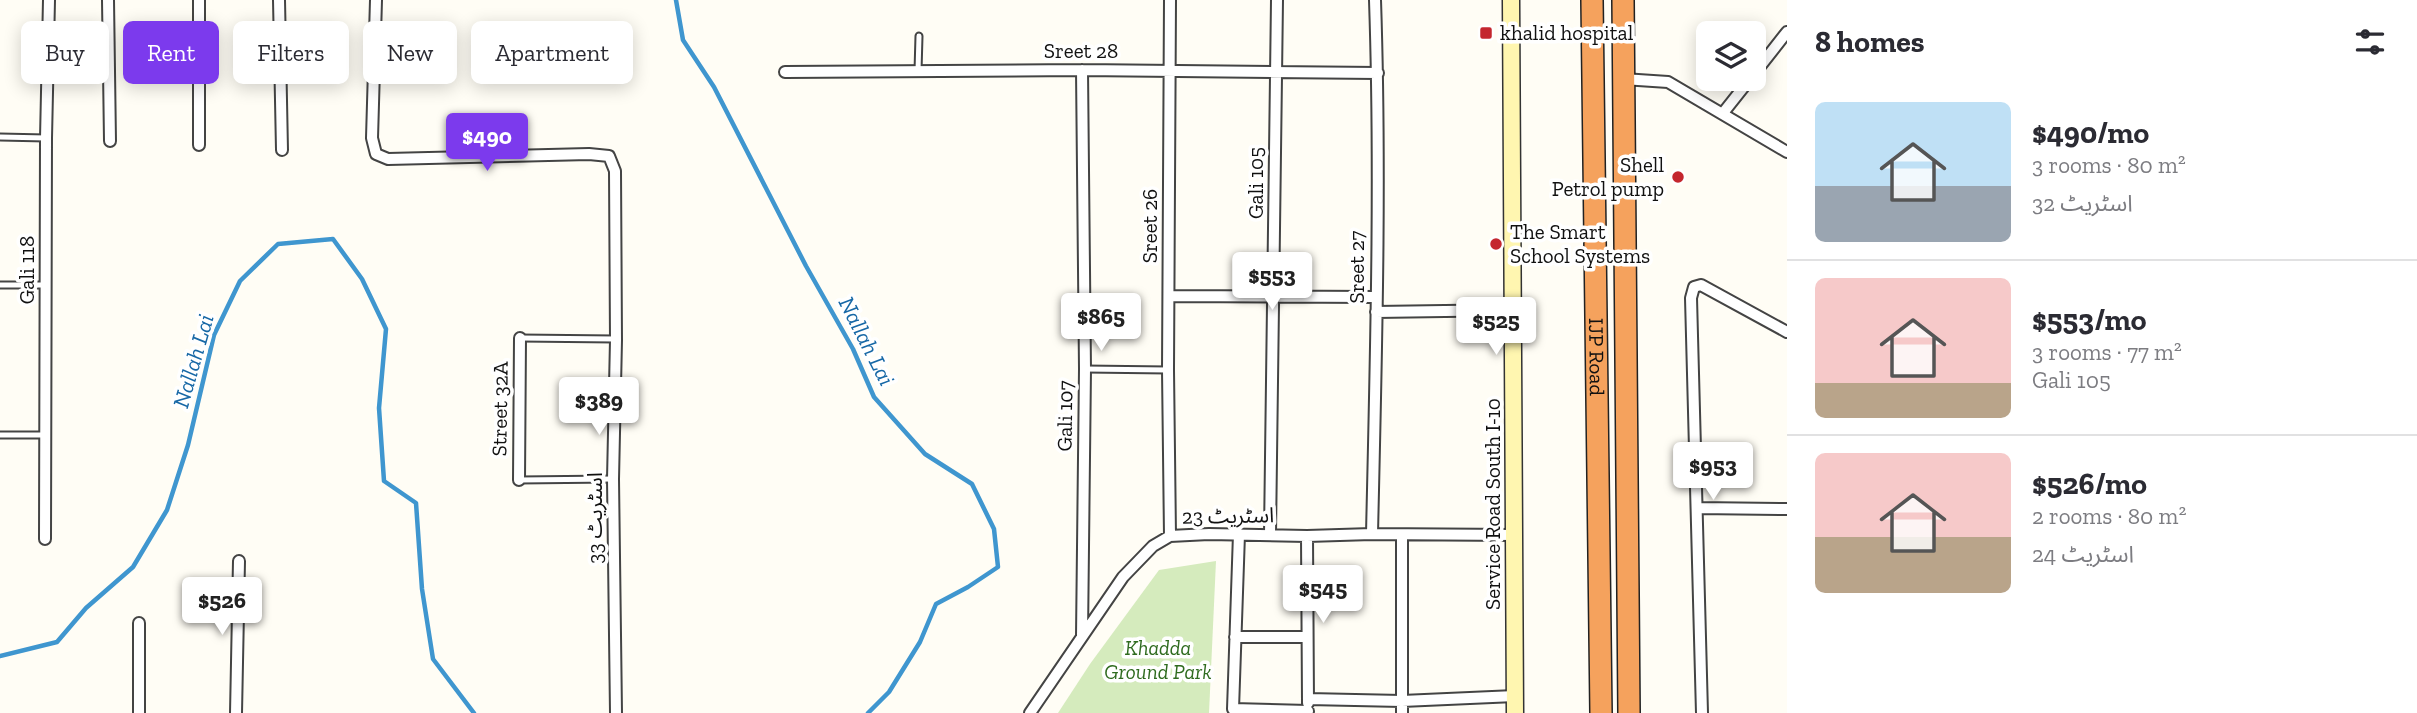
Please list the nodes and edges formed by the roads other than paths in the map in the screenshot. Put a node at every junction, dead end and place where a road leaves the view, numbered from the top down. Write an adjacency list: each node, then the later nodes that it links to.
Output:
1 (49, 0): 25 (street, Gali 118)
2 (108, 0): 26 (street)
3 (199, 0): 27 (street)
4 (279, 0): 28 (street)
5 (376, 0): 39 (street, اسٹریٹ 33)
6 (1170, 0): 17 (street, Sreet 26)
7 (1277, 0): 18 (street, Gali 105)
8 (1375, 0): 20 (street, Sreet 27)
9 (1511, 0): 35 (main road, Service Road South I-10)
10 (1592, 0): 56 (highway, IJP Road)
11 (1623, 0): 21 (highway, IJP Road)
12 (1787, 32): 14 (street)
13 (919, 36): 16 (lane)
14 (1766, 59)
15 (1082, 70): 16 (street, Sreet 28); 17 (street, Sreet 28); 40 (street, Gali 107)
16 (918, 71): 19 (street, Sreet 28)
17 (1169, 71): 18 (street, Sreet 28); 32 (street, Sreet 26)
18 (1276, 71): 20 (street, Sreet 28); 33 (street, Gali 105)
19 (785, 72)
20 (1378, 73): 34 (street, Sreet 27)
21 (1623, 79): 23 (street); 55 (highway, IJP Road)
22 (1740, 91): 23 (street)
23 (1723, 113): 29 (street)
24 (0, 136): 25 (lane)
25 (46, 138): 31 (street, Gali 118)
26 (110, 141)
27 (199, 145)
28 (282, 150)
29 (1786, 150)
30 (0, 285): 31 (lane)
31 (47, 285): 43 (street, Gali 118)
32 (1169, 296): 33 (street); 41 (street, Sreet 26)
33 (1274, 296): 34 (street); 49 (street, Gali 105)
34 (1375, 297): 36 (street, Sreet 27)
35 (1514, 310): 36 (street); 51 (main road, Service Road South I-10)
36 (1377, 312): 50 (street, Sreet 27)
37 (1787, 332): 46 (street)
38 (520, 338): 39 (lane); 45 (street, Street 32A)
39 (617, 340): 44 (street, اسٹریٹ 33)
40 (1085, 369): 41 (lane); 60 (street, Gali 107)
41 (1168, 370): 52 (street, Sreet 26)
42 (0, 435): 43 (lane)
43 (45, 435): 57 (street, Gali 118)
44 (613, 479): 45 (lane); 69 (street, اسٹریٹ 33)
45 (519, 480)
46 (1697, 508): 47 (street); 75 (street)
47 (1787, 509)
48 (1239, 534): 49 (street, اسٹریٹ 23); 52 (street, اسٹریٹ 23); 61 (street)
49 (1270, 534): 53 (street, اسٹریٹ 23)
50 (1372, 534): 53 (street, اسٹریٹ 23); 54 (street, اسٹریٹ 23)
51 (1514, 535): 54 (street, اسٹریٹ 23); 63 (main road, Service Road South I-10)
52 (1170, 536): 60 (street, اسٹریٹ 23)
53 (1307, 536): 62 (street)
54 (1402, 536): 65 (street)
55 (1627, 537): 56 (highway); 74 (highway, IJP Road)
56 (1600, 538): 73 (highway, IJP Road)
57 (45, 539)
58 (239, 561): 68 (street)
59 (139, 623): 67 (street)
60 (1082, 636): 70 (street, اسٹریٹ 23)
61 (1235, 637): 62 (street); 66 (street)
62 (1307, 637): 64 (street)
63 (1515, 696): 65 (street); 72 (main road, Service Road South I-10)
64 (1308, 699): 65 (street); 66 (street)
65 (1402, 701): 71 (street)
66 (1308, 712)
67 (139, 713)
68 (236, 713)
69 (616, 713)
70 (1030, 713)
71 (1402, 713)
72 (1515, 713)
73 (1601, 713)
74 (1629, 713)
75 (1702, 713)

